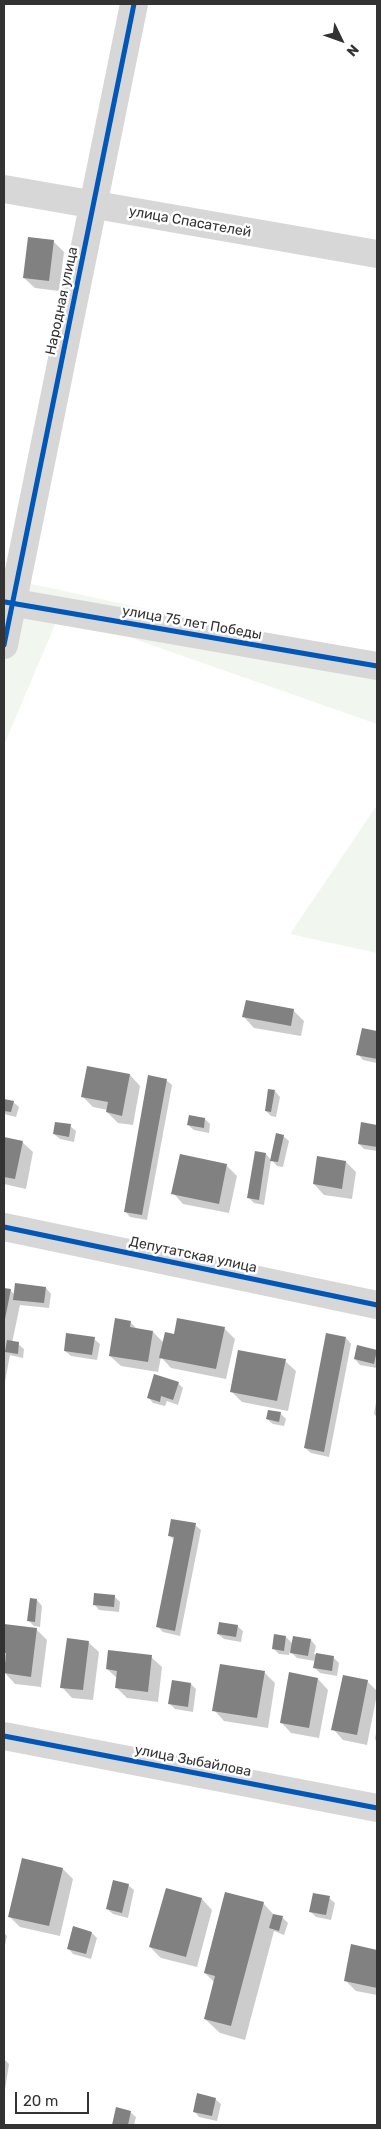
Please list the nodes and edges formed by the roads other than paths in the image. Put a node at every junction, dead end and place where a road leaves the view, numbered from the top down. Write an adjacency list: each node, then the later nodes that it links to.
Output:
1 (134, 4): 3 (street, Народная улица)
2 (4, 189): 3 (street, улица Спасателей)
3 (93, 205): 4 (street, улица Спасателей); 5 (street, Народная улица)
4 (377, 254)
5 (8, 602): 6 (street, Народная улица); 7 (street, улица 75 лет Победы)
6 (4, 644)
7 (377, 666)
8 (4, 1227): 9 (street, Депутатская улица)
9 (377, 1305)
10 (4, 1736): 11 (street, улица Зыбайлова)
11 (377, 1808)

